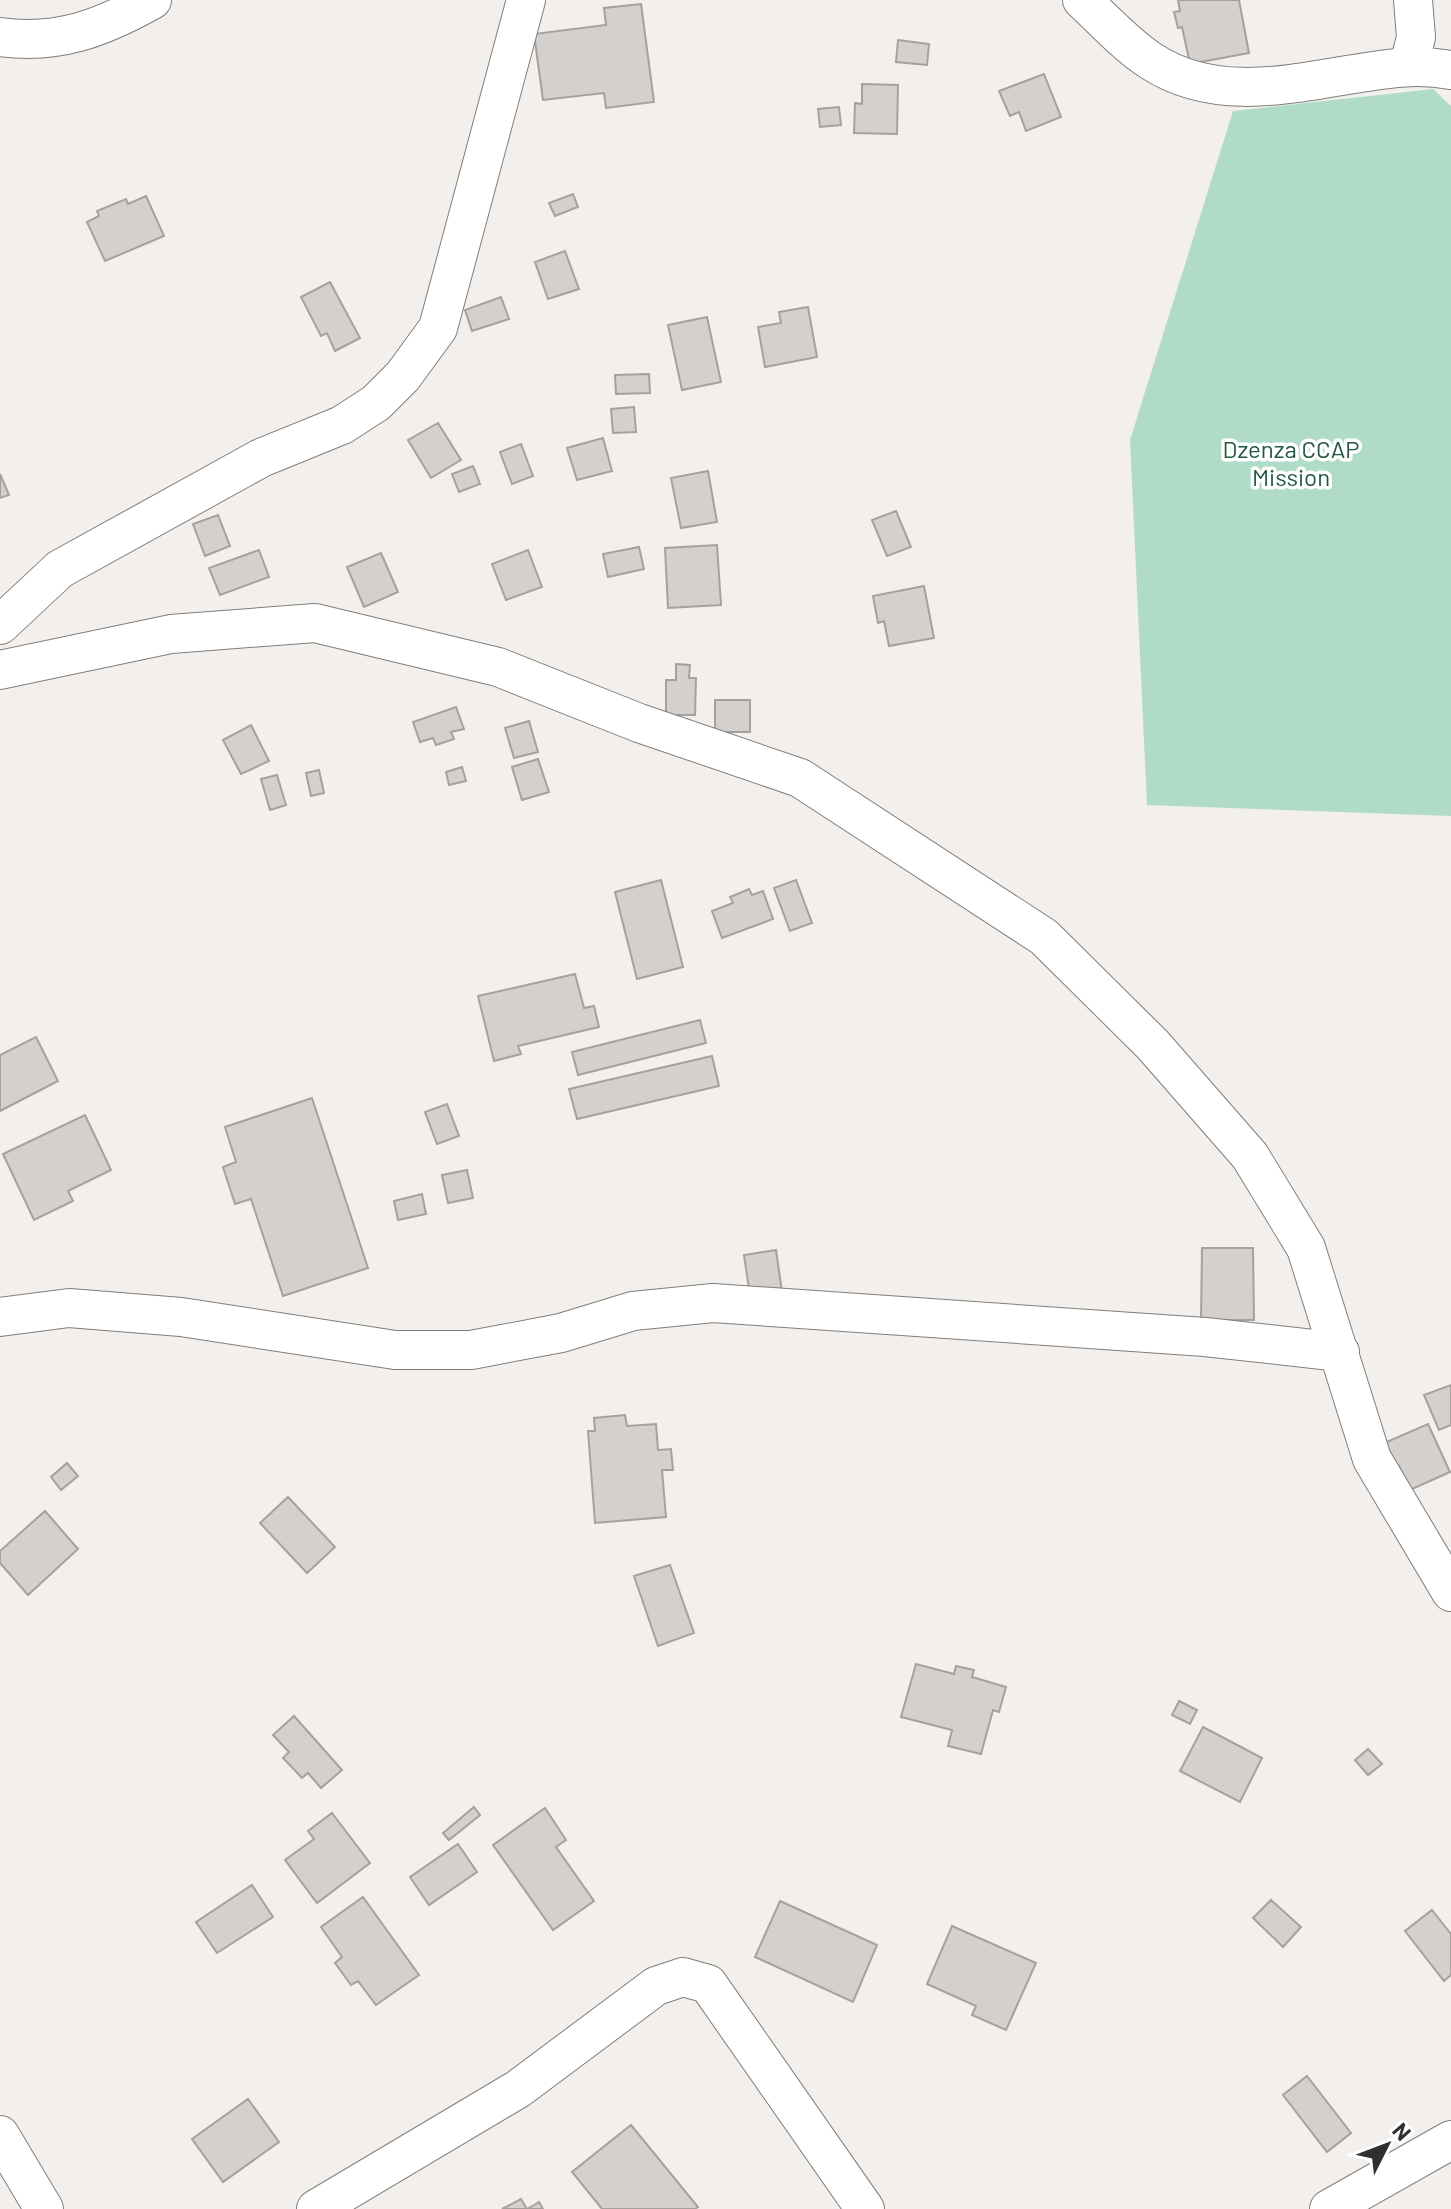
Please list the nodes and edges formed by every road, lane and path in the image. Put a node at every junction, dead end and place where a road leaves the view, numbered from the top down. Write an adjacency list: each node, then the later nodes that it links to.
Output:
1 (152, 0): 5 (street)
2 (526, 0): 8 (street)
3 (1082, 0): 6 (street)
4 (1413, 0): 6 (street)
5 (0, 37)
6 (1409, 66): 7 (street)
7 (1451, 70)
8 (0, 625)
9 (0, 670): 11 (street)
10 (0, 1317): 11 (street)
11 (1340, 1352): 12 (street)
12 (1451, 1592)
13 (0, 2135): 15 (street)
14 (1451, 2140): 18 (street)
15 (44, 2209)
16 (316, 2209): 17 (street)
17 (865, 2209)
18 (1329, 2209)

